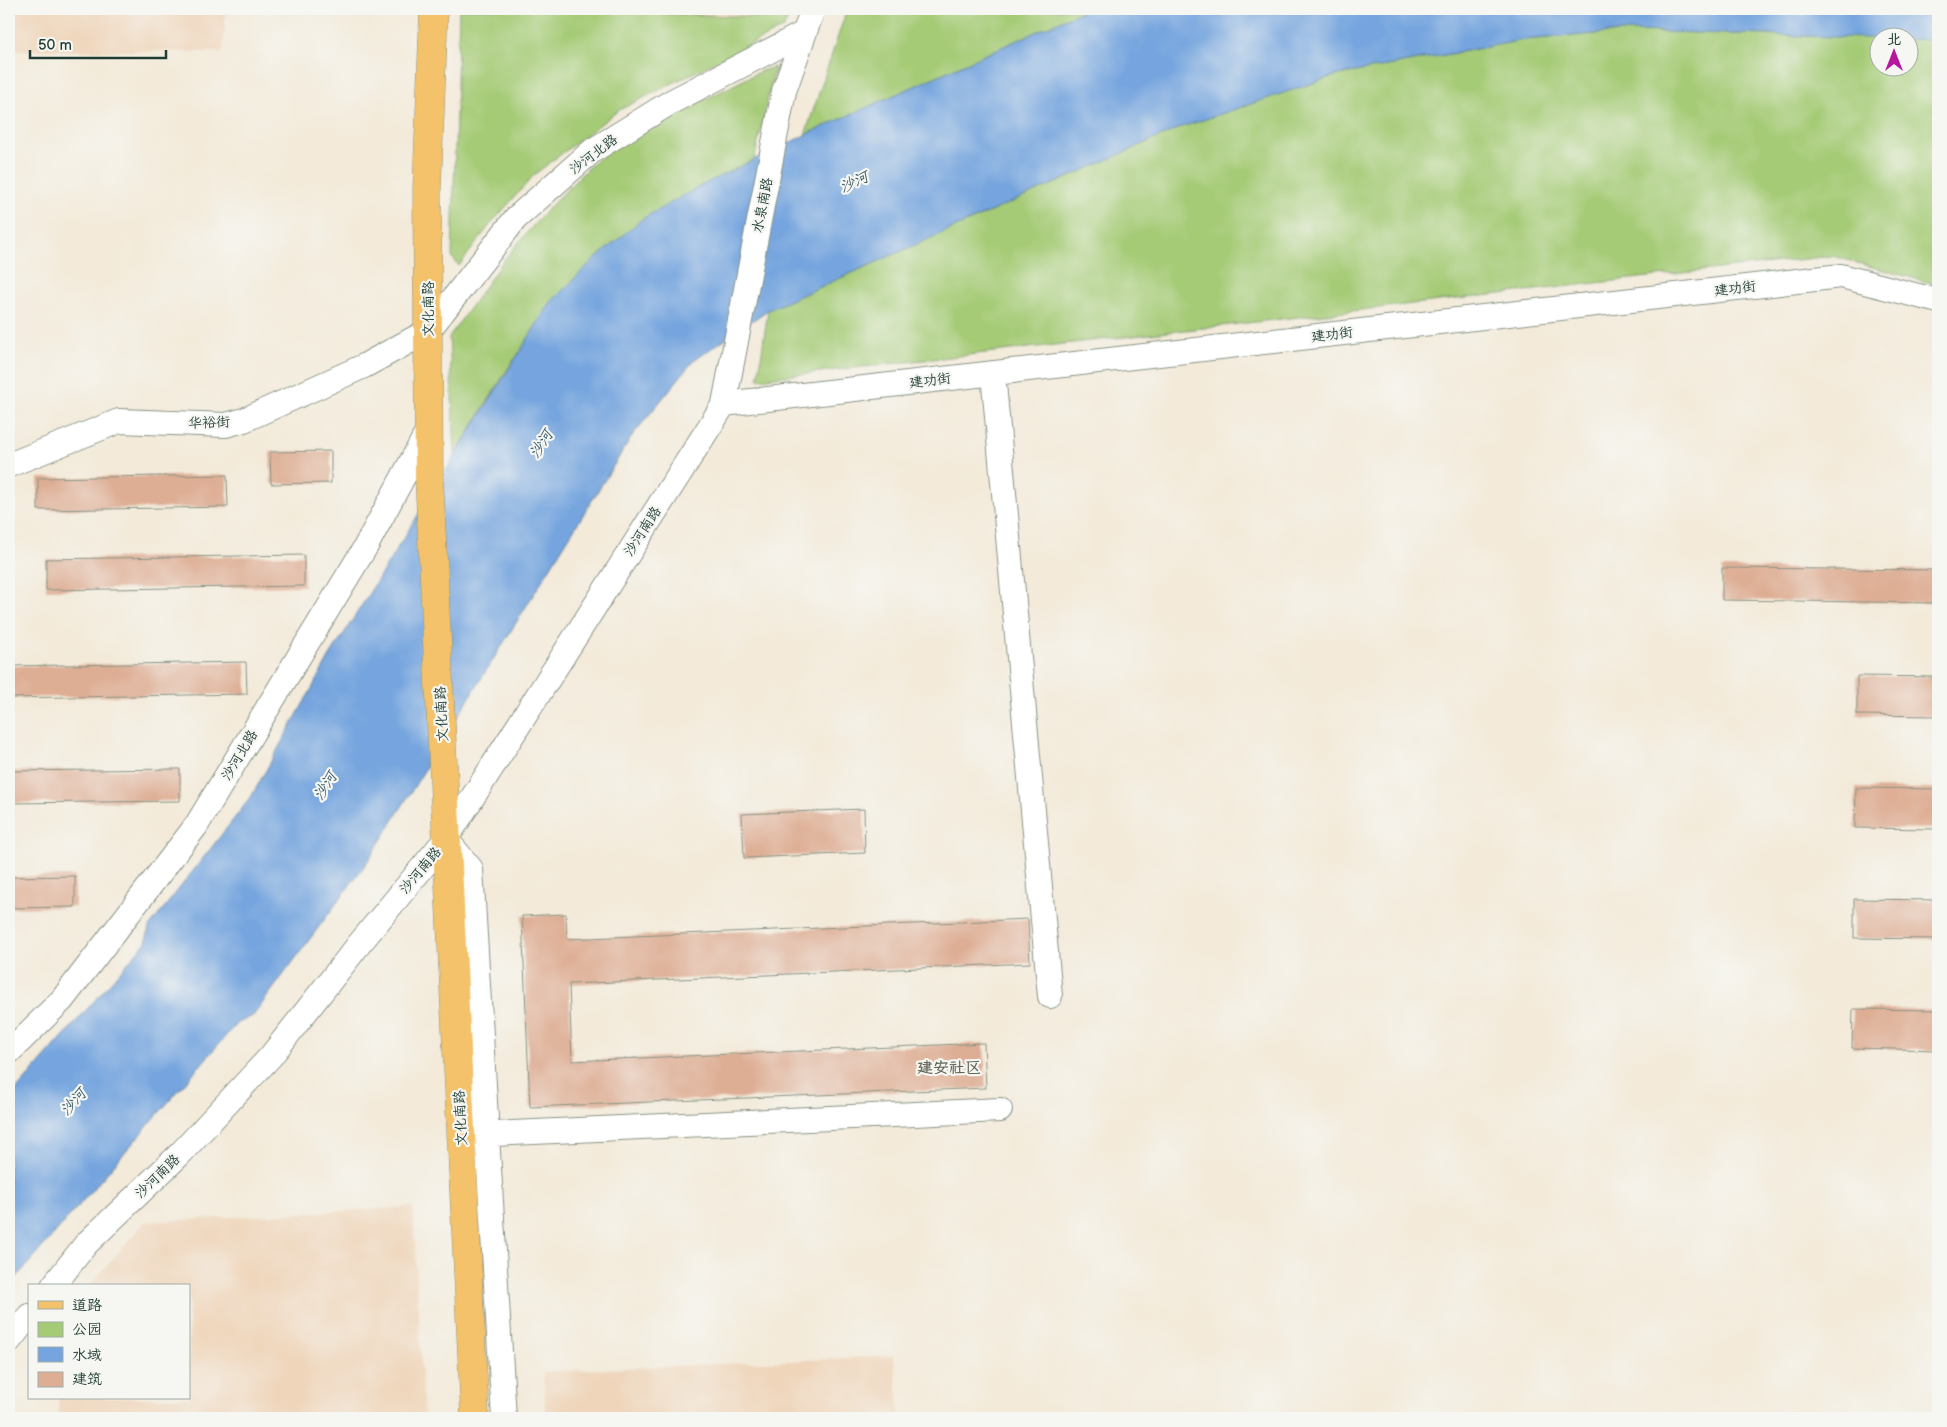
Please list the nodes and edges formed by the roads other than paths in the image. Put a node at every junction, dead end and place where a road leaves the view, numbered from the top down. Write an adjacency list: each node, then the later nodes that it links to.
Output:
1 (434, 9): 5 (main road, 文化南路)
2 (813, 9): 3 (street, 水泉南路)
3 (804, 33): 5 (street, 沙河北路); 7 (street, 水泉南路)
4 (1938, 300): 6 (street, 建功街)
5 (428, 331): 8 (main road, 文化南路); 9 (street, 华裕街)
6 (993, 373): 7 (street, 建功街); 11 (street)
7 (724, 404): 10 (street, 沙河南路)
8 (429, 429): 10 (main road, 文化南路); 12 (street, 沙河北路)
9 (9, 466)
10 (446, 839): 14 (main road, 文化南路); 15 (street, 沙河南路); 19 (street)
11 (1050, 996)
12 (9, 1052)
13 (1000, 1110): 14 (street)
14 (461, 1135): 18 (main road, 文化南路)
15 (55, 1284)
16 (28, 1317): 17 (street)
17 (9, 1341)
18 (475, 1418)
19 (504, 1418)

